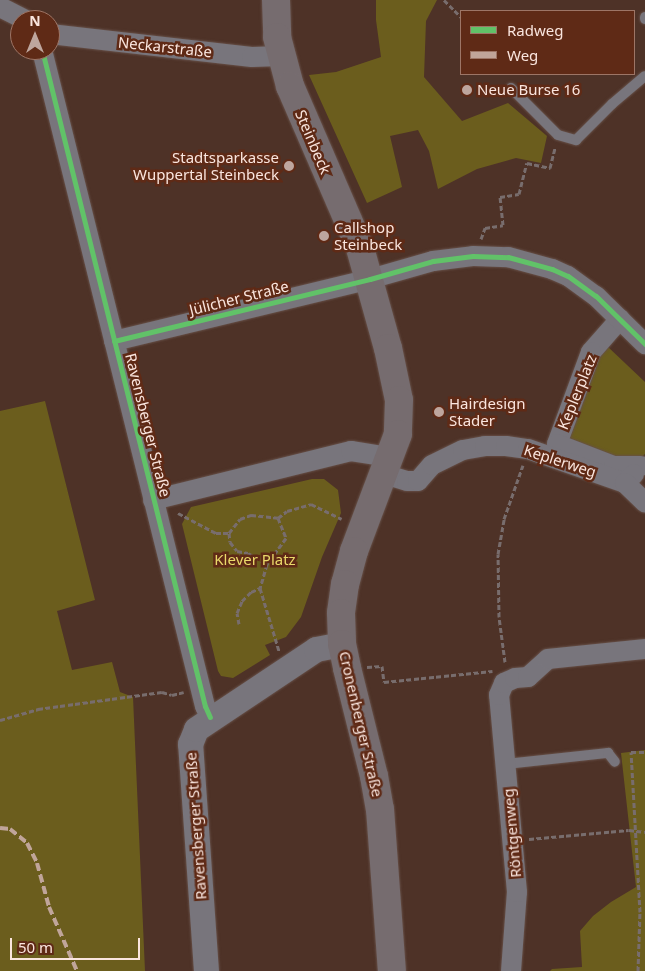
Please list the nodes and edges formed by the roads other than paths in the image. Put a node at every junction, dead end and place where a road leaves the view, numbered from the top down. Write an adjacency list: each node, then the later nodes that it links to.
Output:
1 (276, 0): 3 (main road, Steinbeck)
2 (60, 35): 3 (street, Neckarstraße)
3 (281, 56): 7 (main road, Steinbeck)
4 (44, 60): 9 (street, Ravensberger Straße)
5 (645, 76): 6 (lane)
6 (511, 88)
7 (370, 279): 8 (street, Jülicher Straße); 9 (street, Jülicher Straße); 12 (main road, Cronenberger Straße)
8 (620, 319): 10 (street, Jülicher Straße); 11 (street, Keplerplatz)
9 (114, 342): 14 (street, Ravensberger Straße)
10 (645, 344)
11 (643, 464): 13 (street)
12 (387, 465): 13 (street, Keplerweg); 14 (street); 16 (main road, Cronenberger Straße)
13 (626, 483): 15 (street)
14 (153, 500): 18 (street, Ravensberger Straße)
15 (645, 502)
16 (342, 644): 18 (street); 22 (main road, Cronenberger Straße)
17 (645, 649): 20 (street, Röntgenweg)
18 (210, 717): 21 (street, Ravensberger Straße)
19 (616, 762): 20 (lane)
20 (506, 764): 23 (street, Röntgenweg)
21 (206, 971)
22 (392, 971)
23 (511, 971)

